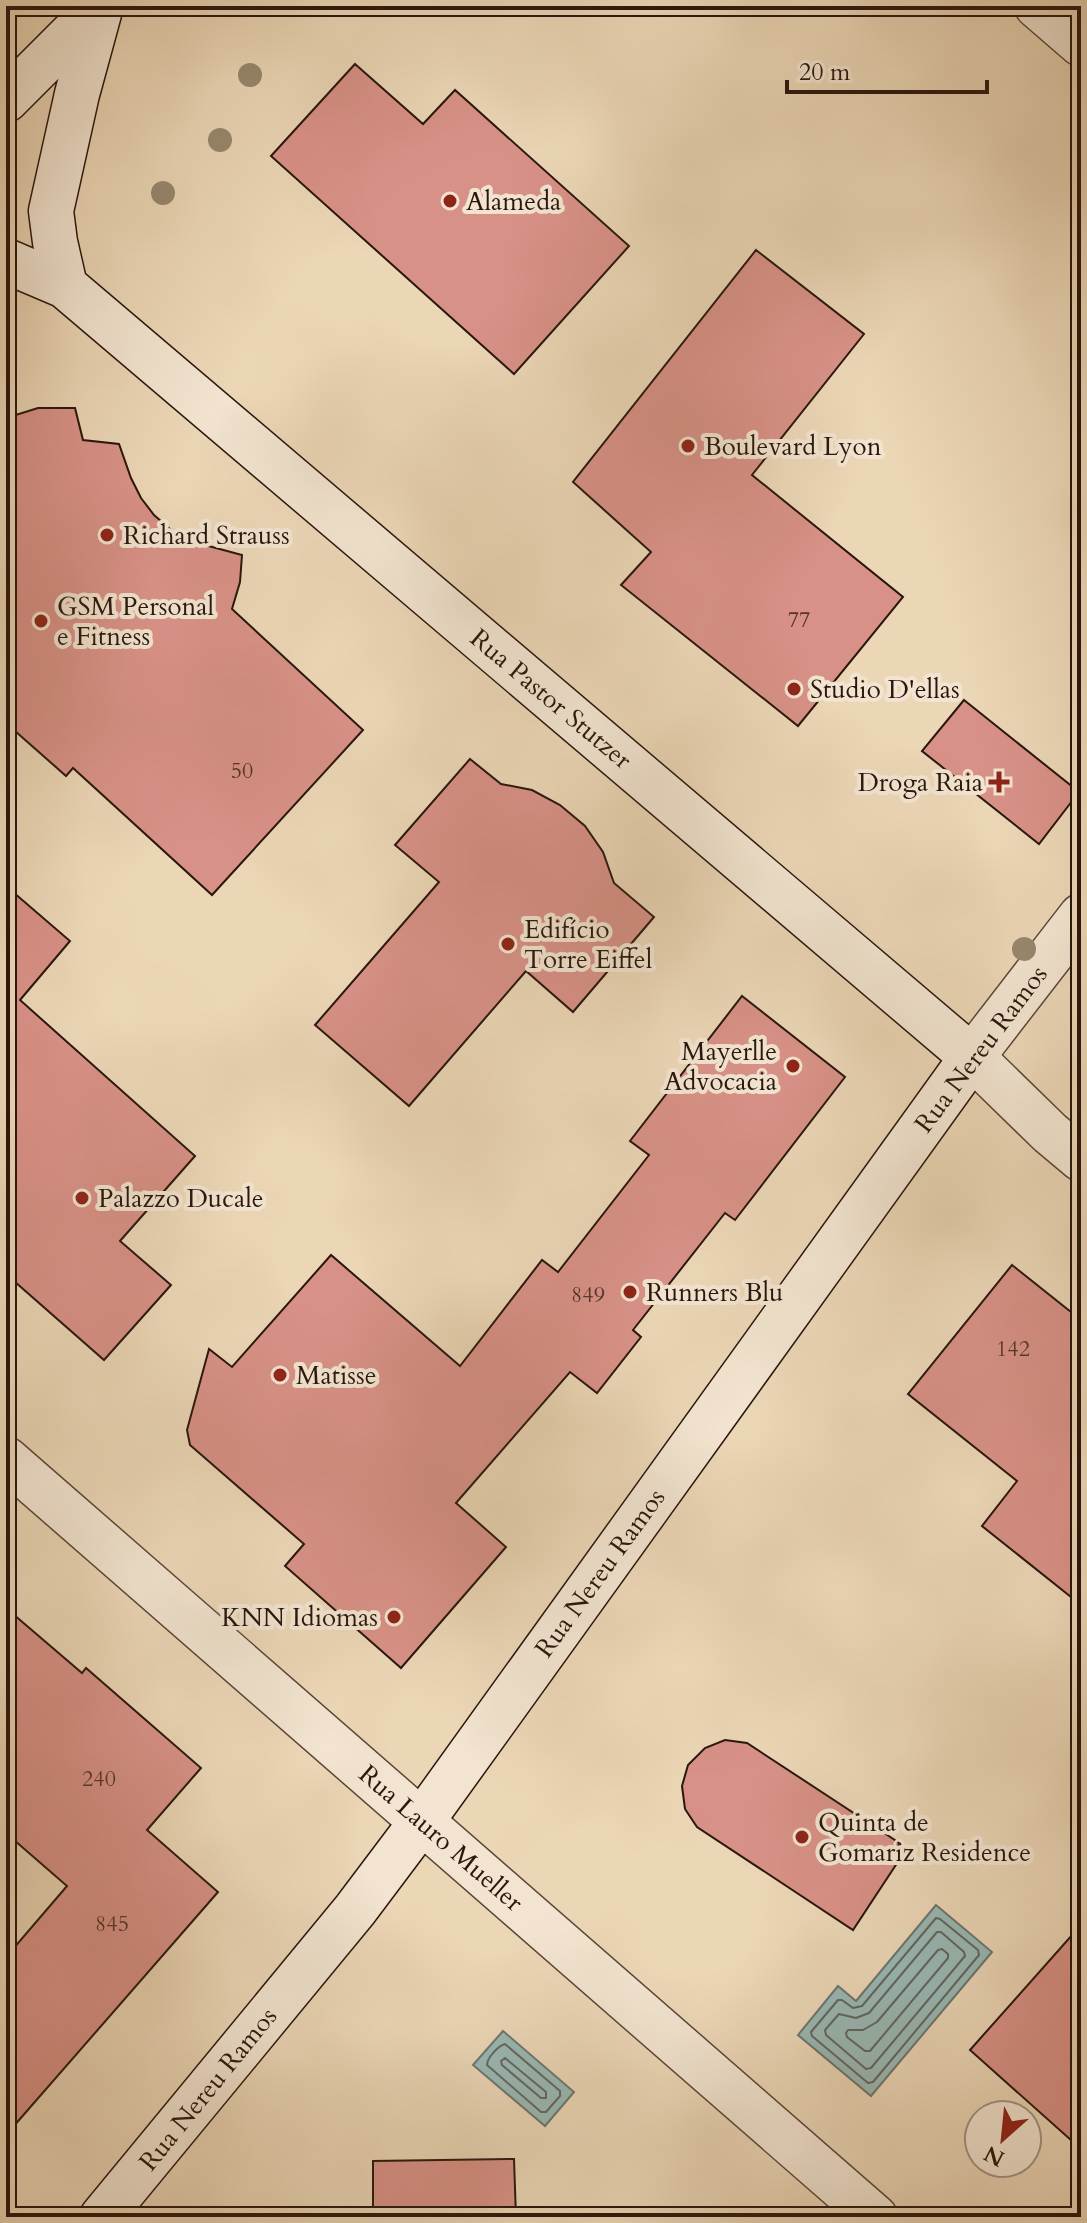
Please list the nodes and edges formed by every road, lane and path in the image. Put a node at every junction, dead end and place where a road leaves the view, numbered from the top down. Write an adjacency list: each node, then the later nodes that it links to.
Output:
1 (101, 6): 4 (main road); 6 (main road)
2 (1037, 6): 3 (main road)
3 (1081, 44)
4 (6, 100)
5 (6, 261): 6 (main road, Rua Pastor Stutzer)
6 (65, 286): 8 (main road, Rua Pastor Stutzer)
7 (1081, 916): 8 (main road, Rua Nereu Ramos)
8 (972, 1057): 9 (main road, Rua Pastor Stutzer); 11 (main road, Rua Nereu Ramos)
9 (1081, 1159)
10 (6, 1459): 11 (main road, Rua Lauro Mueller)
11 (422, 1821): 12 (main road, Rua Nereu Ramos); 13 (main road, Rua Lauro Mueller)
12 (102, 2217)
13 (875, 2217)

